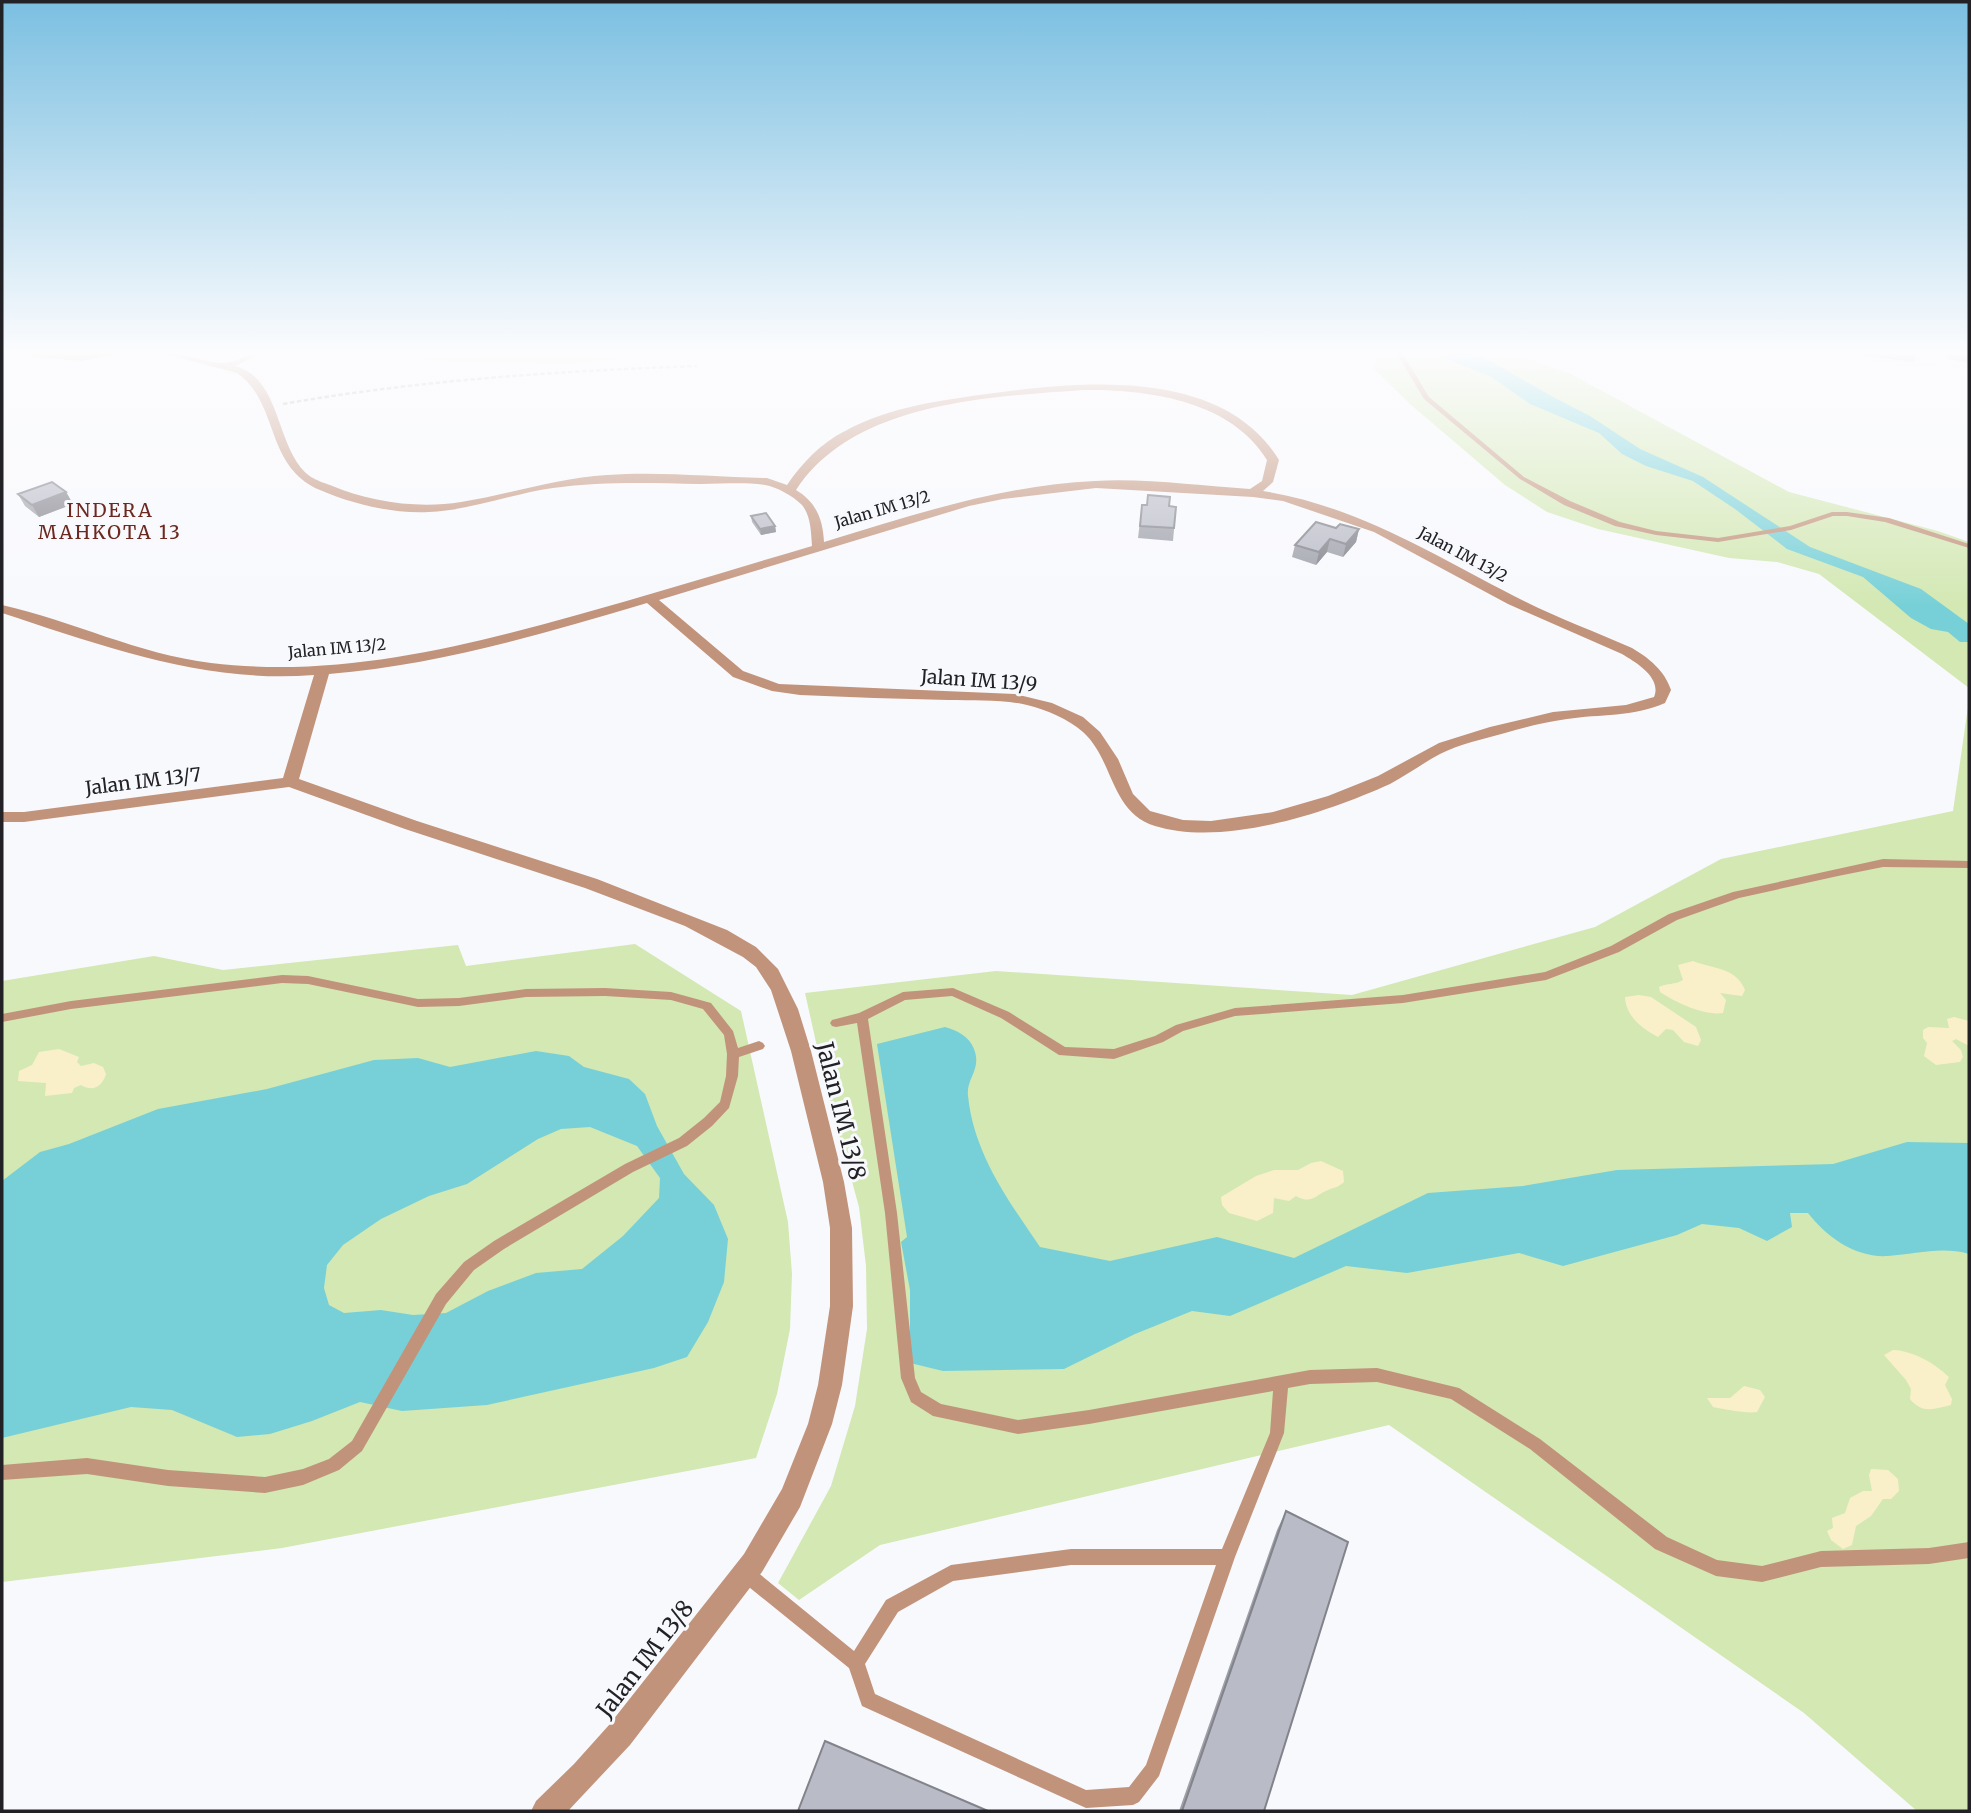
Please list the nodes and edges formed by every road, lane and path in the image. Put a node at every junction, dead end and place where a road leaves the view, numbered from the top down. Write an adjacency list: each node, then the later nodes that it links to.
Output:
1 (281, 439): 5 (street)
2 (842, 439): 5 (street)
3 (1258, 439): 6 (street)
4 (1475, 439): 8 (lane)
5 (791, 489): 7 (street)
6 (1252, 494): 7 (street, Jalan IM 13/2); 12 (street, Jalan IM 13/2)
7 (818, 546): 9 (street, Jalan IM 13/2)
8 (1969, 547)
9 (650, 599): 11 (street, Jalan IM 13/2); 12 (street, Jalan IM 13/9)
10 (2, 609): 11 (street, Jalan IM 13/2)
11 (323, 670): 13 (street)
12 (1594, 710)
13 (290, 782): 14 (street, Jalan IM 13/7); 25 (street, Jalan IM 13/8)
14 (2, 817)
15 (1969, 865): 16 (lane)
16 (862, 1017): 18 (lane); 21 (lane)
17 (2, 1018): 20 (lane)
18 (836, 1024)
19 (758, 1046): 20 (lane)
20 (733, 1054): 22 (lane)
21 (1281, 1382): 23 (lane); 24 (lane)
22 (2, 1473)
23 (1969, 1550)
24 (1227, 1557): 26 (lane); 26 (lane)
25 (745, 1573): 26 (lane); 27 (street, Jalan IM 13/8)
26 (856, 1663)
27 (546, 1811)

